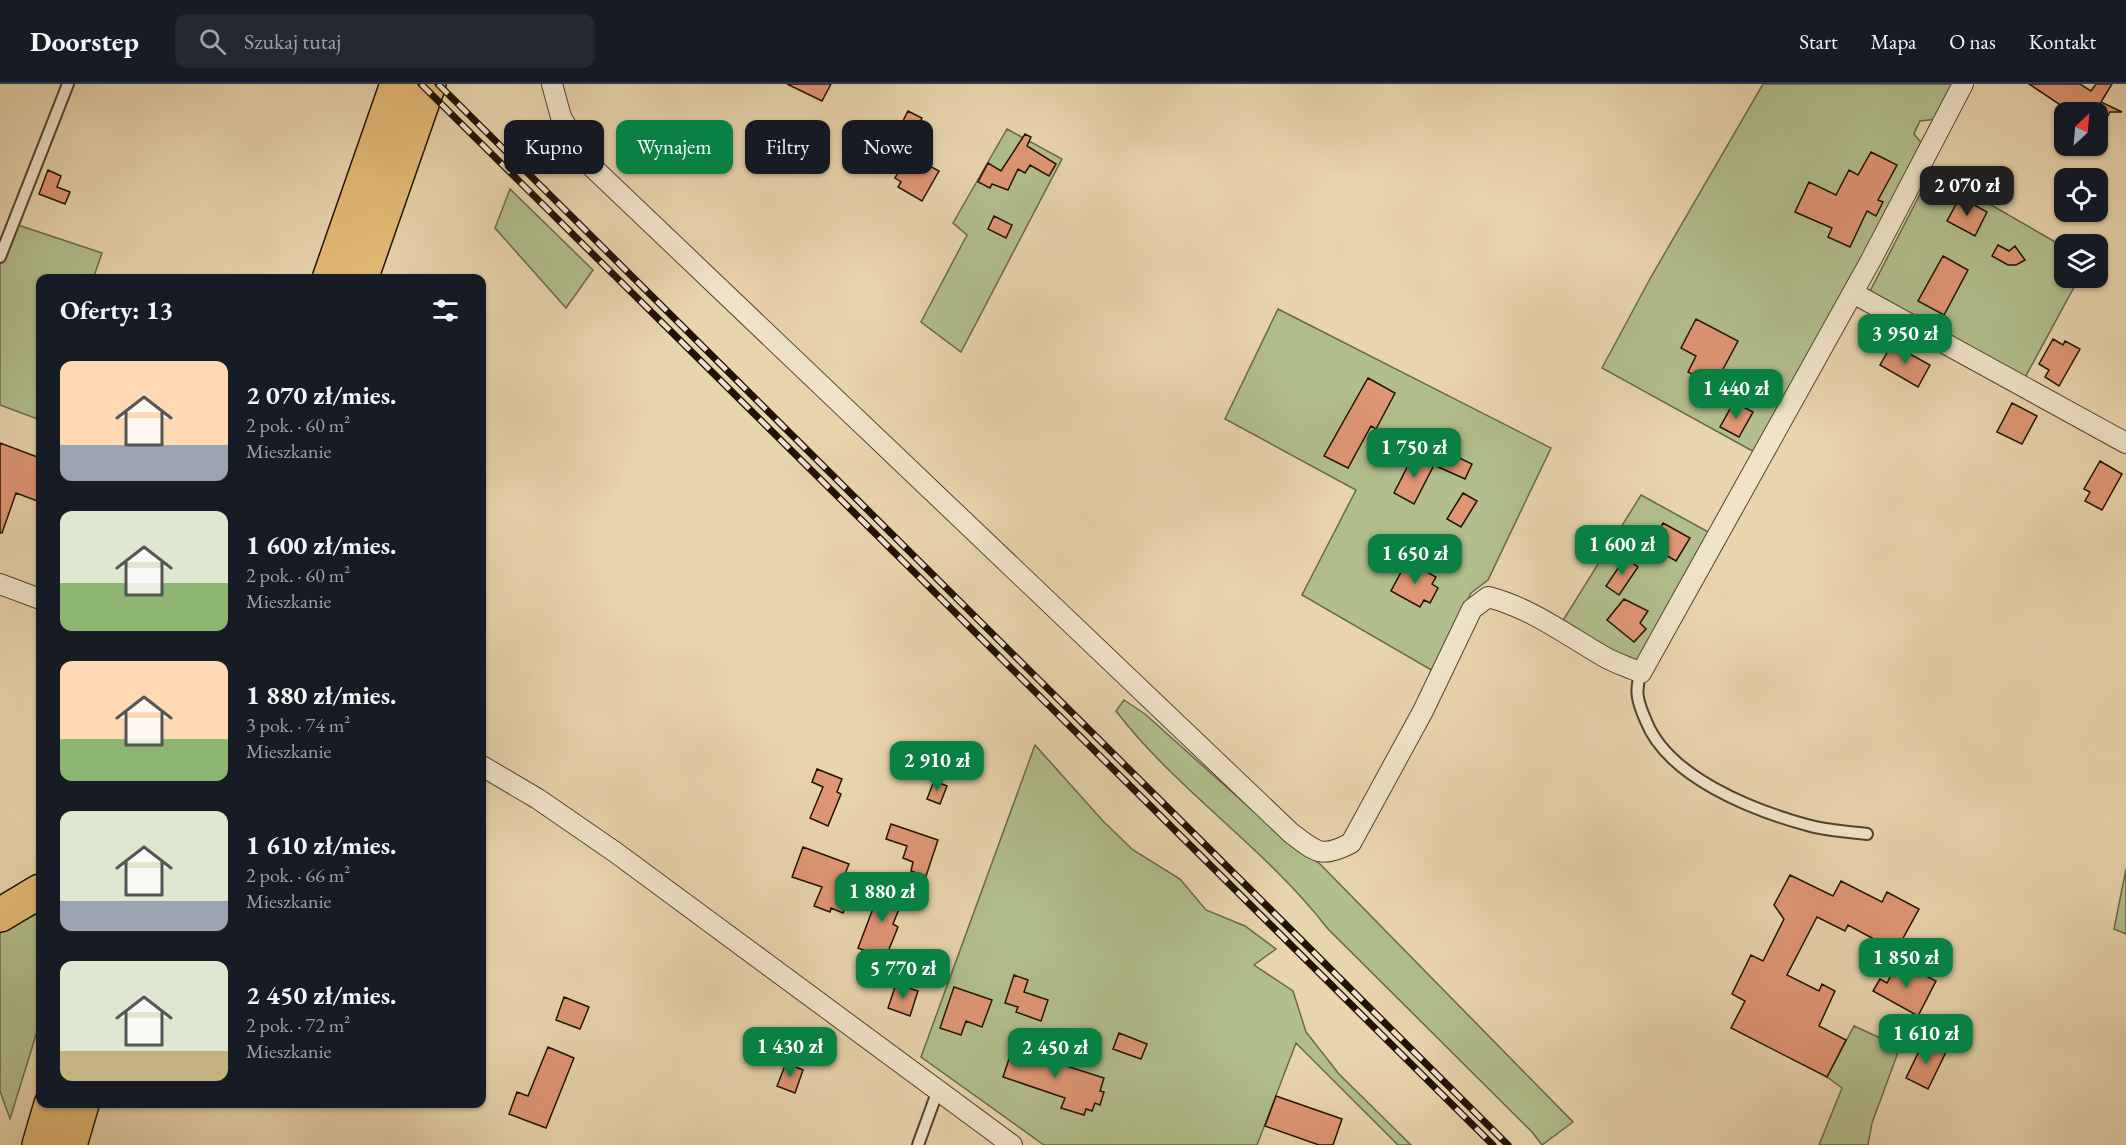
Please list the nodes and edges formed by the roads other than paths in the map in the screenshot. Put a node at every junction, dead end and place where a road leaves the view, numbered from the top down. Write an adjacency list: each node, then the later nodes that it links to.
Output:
1 (68, 84): 6 (lane)
2 (397, 84): 7 (highway)
3 (429, 84): 8 (highway)
4 (552, 84): 13 (street)
5 (1963, 84): 9 (street)
6 (0, 257)
7 (331, 274)
8 (363, 274)
9 (1853, 293): 10 (street); 13 (street)
10 (2126, 443)
11 (0, 584): 12 (street)
12 (36, 597)
13 (1641, 673): 15 (lane)
14 (486, 768): 18 (street)
15 (1867, 834)
16 (36, 893): 17 (highway)
17 (0, 915)
18 (938, 1090): 23 (lane); 24 (street)
19 (50, 1108): 21 (highway)
20 (81, 1108): 22 (highway)
21 (39, 1145)
22 (70, 1145)
23 (918, 1145)
24 (1012, 1145)

